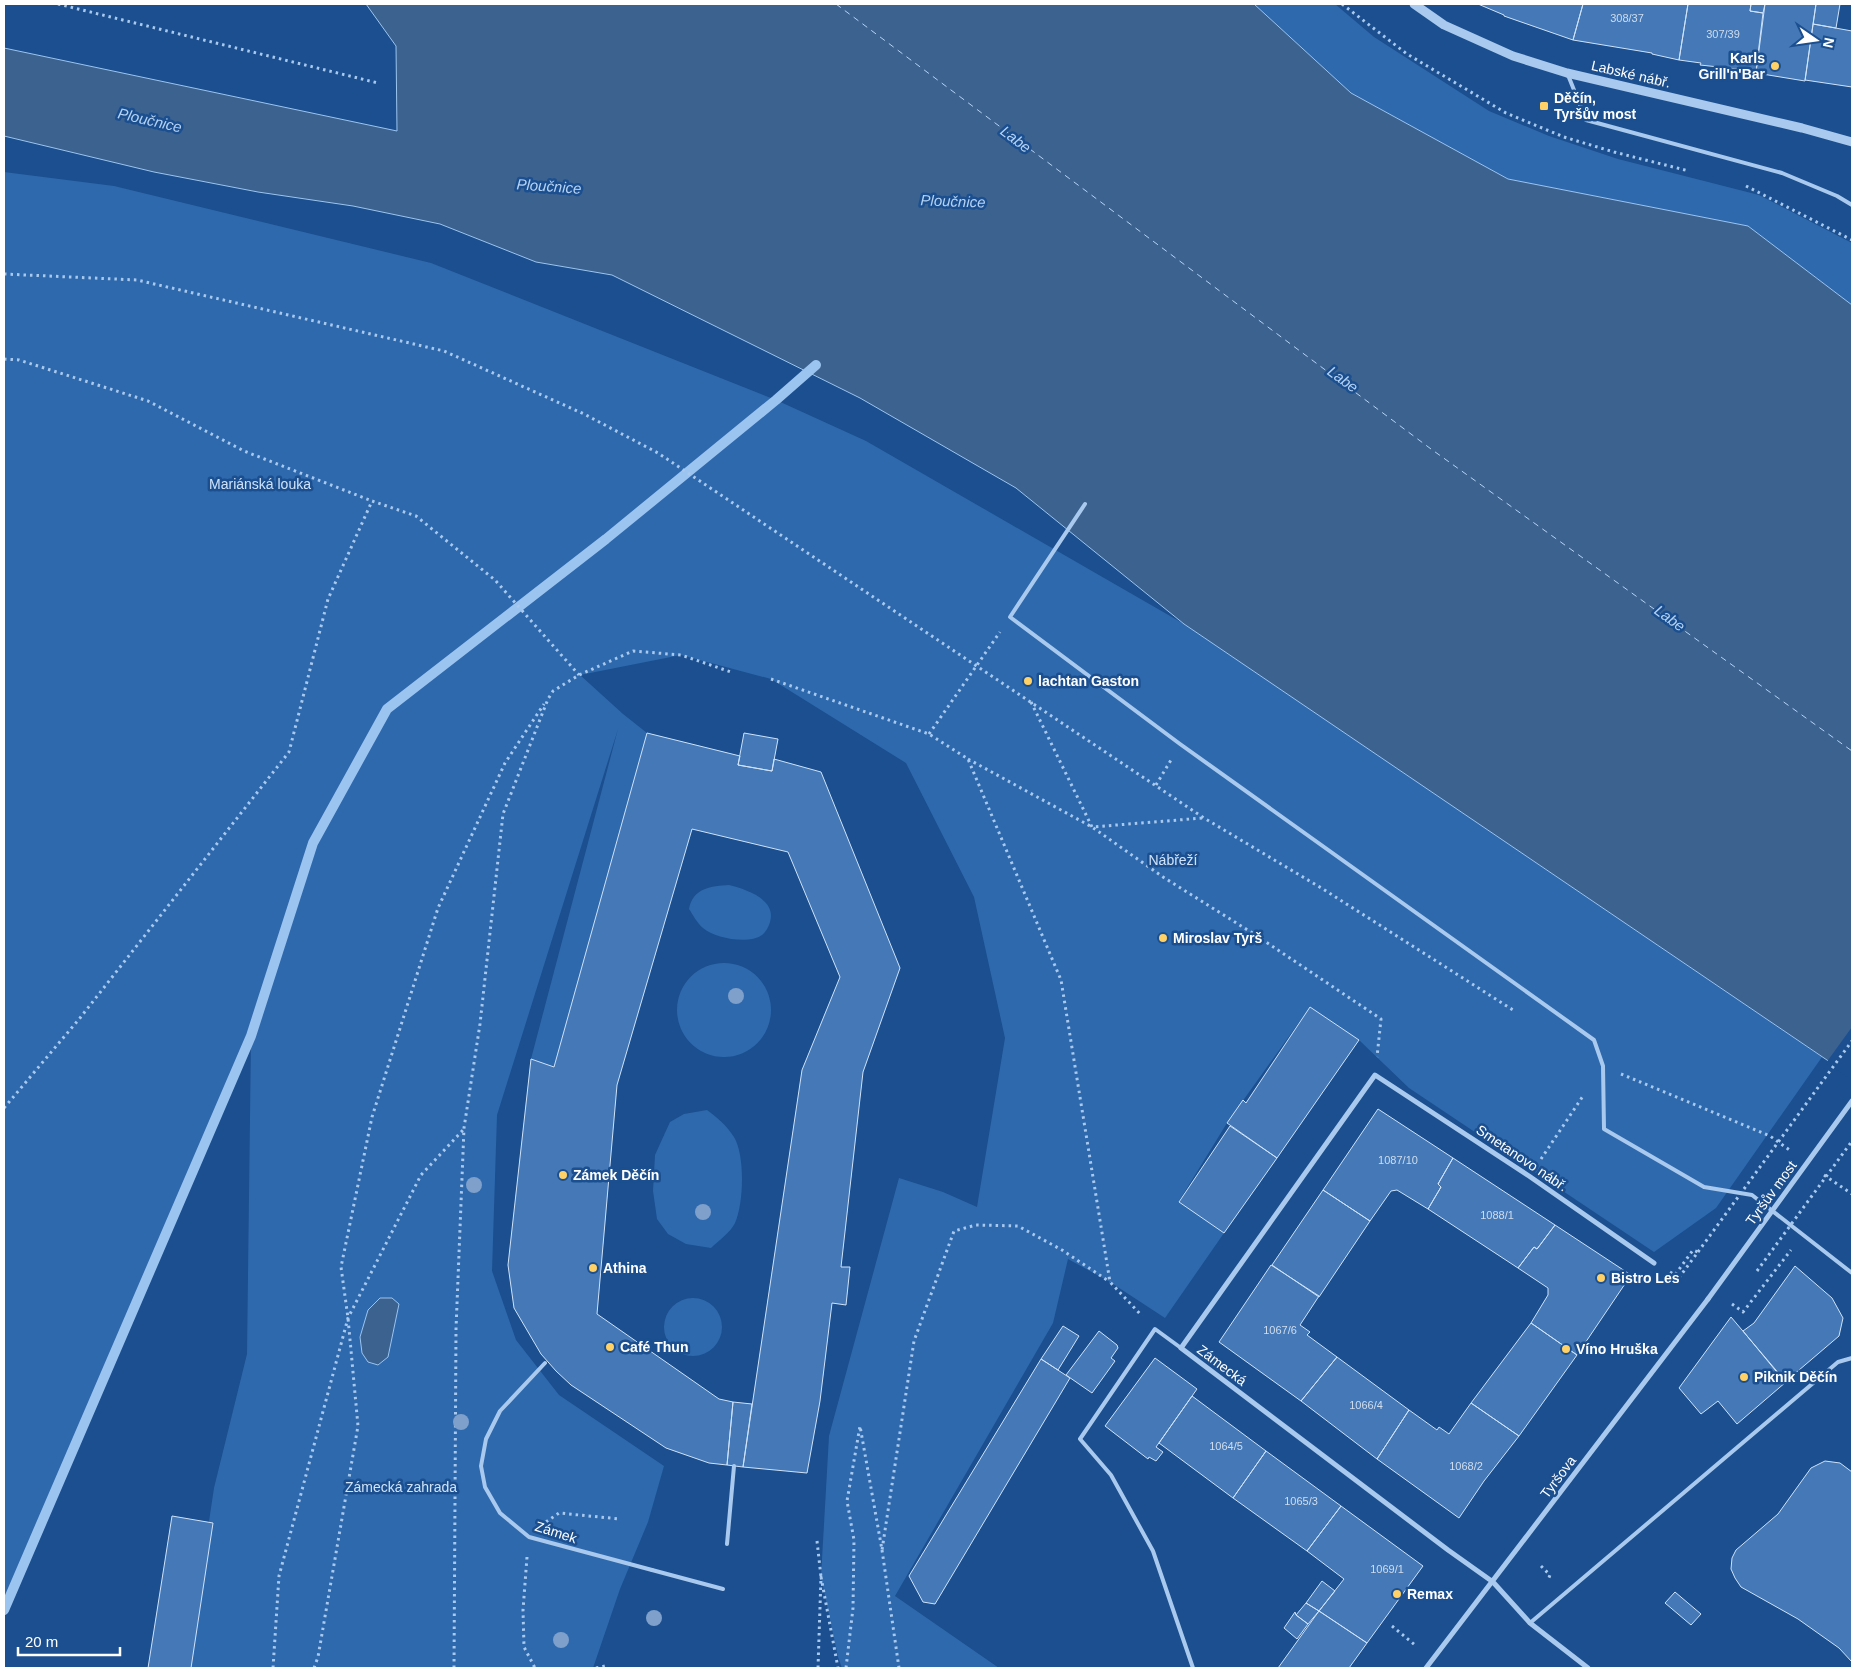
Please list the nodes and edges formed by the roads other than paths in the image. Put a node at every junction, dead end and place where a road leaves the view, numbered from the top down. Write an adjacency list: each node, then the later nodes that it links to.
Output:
1 (1414, 4): 2 (street, Labské nábř.)
2 (1567, 73): 3 (street, Labské nábř.); 4 (lane)
3 (1852, 142)
4 (1852, 205)
5 (1085, 504): 9 (lane)
6 (1375, 1075): 8 (street, Smetanovo nábř.); 11 (street, Zámecká)
7 (1852, 1101): 10 (street, Tyršův most, bridge)
8 (1654, 1263)
9 (1852, 1273)
10 (1708, 1299): 16 (street, Tyršova)
11 (1181, 1348): 16 (street, Zámecká); 19 (lane)
12 (1852, 1358): 18 (lane)
13 (545, 1363): 17 (lane, Zámek, bridge)
14 (734, 1466): 15 (lane)
15 (727, 1544)
16 (1492, 1582): 18 (street, Zámecká); 20 (street, Tyršova)
17 (723, 1589)
18 (1530, 1623): 21 (street, Zámecká)
19 (1193, 1668)
20 (1426, 1668)
21 (1588, 1668)

